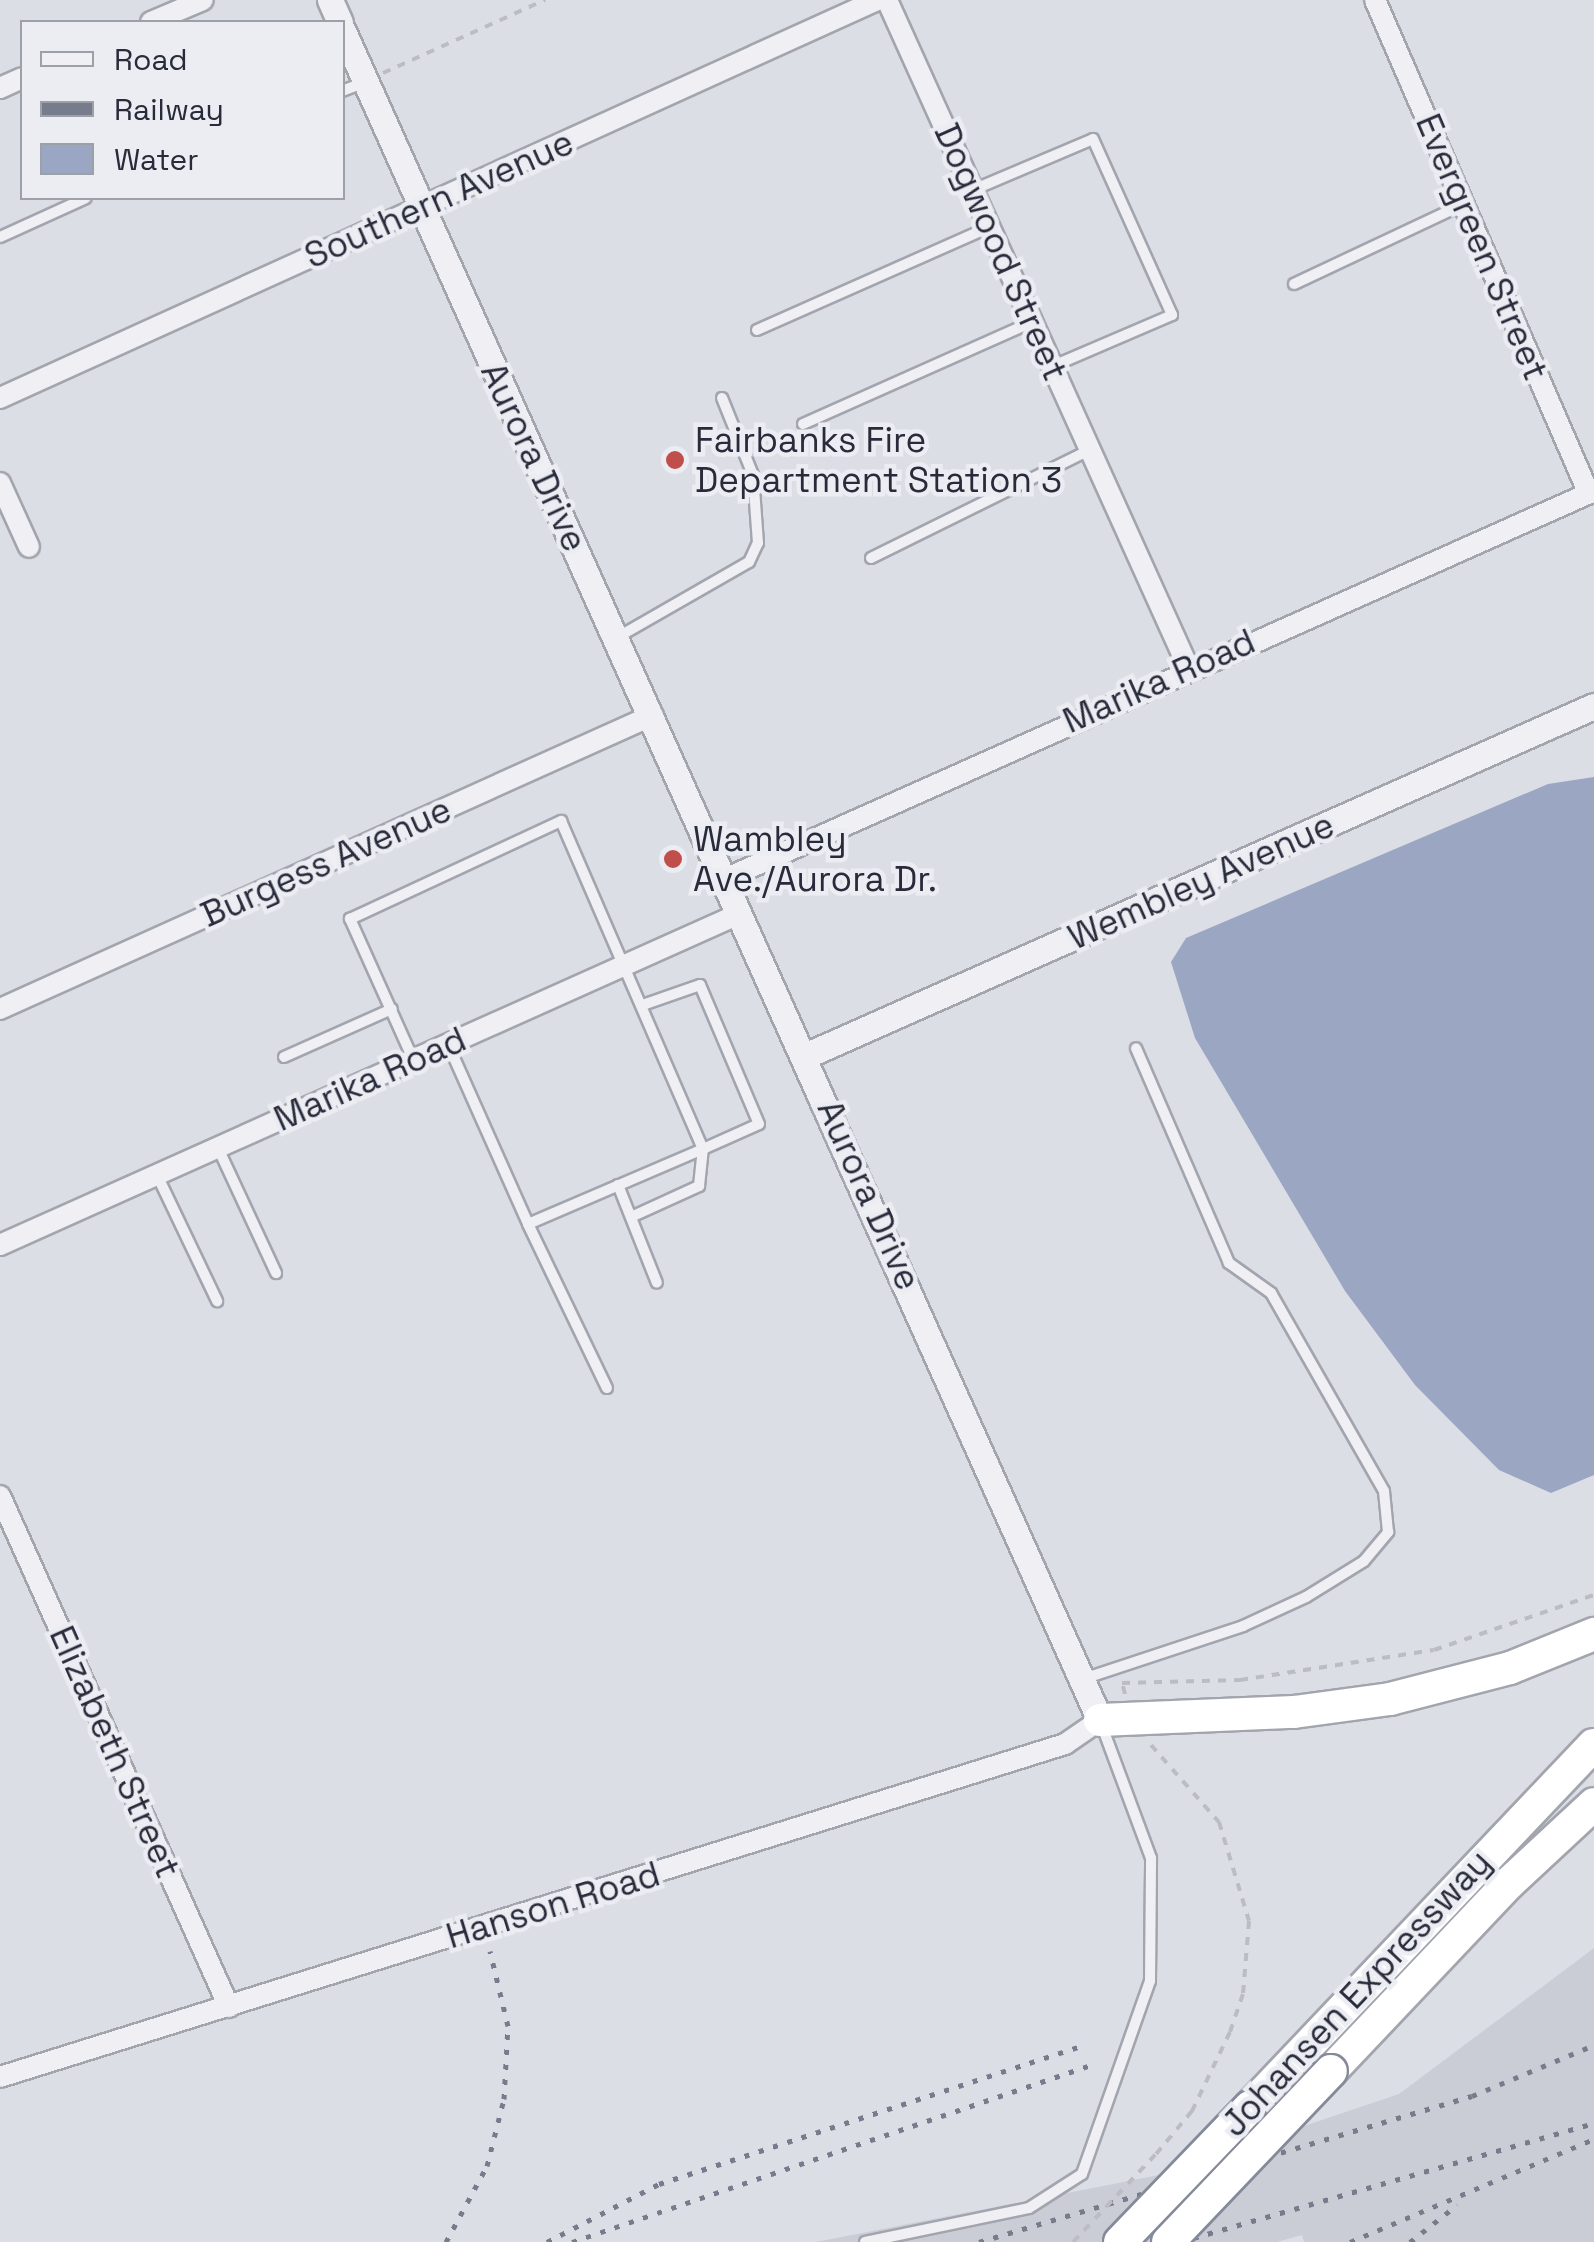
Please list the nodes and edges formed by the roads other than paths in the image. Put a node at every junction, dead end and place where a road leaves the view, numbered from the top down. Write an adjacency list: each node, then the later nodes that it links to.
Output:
1 (203, 0): 5 (street)
2 (877, 0): 11 (street, Southern Avenue)
3 (887, 0): 8 (street, Dogwood Street)
4 (1375, 0): 10 (street, Evergreen Street)
5 (156, 20)
6 (345, 44): 7 (street, Aurora Drive)
7 (354, 86): 11 (street, Aurora Drive)
8 (973, 190): 12 (street, Dogwood Street); 17 (lane)
9 (82, 200): 13 (lane)
10 (1464, 204): 14 (lane); 23 (street, Evergreen Street)
11 (420, 208): 18 (street, Southern Avenue); 26 (street, Aurora Drive)
12 (990, 227): 15 (street, Dogwood Street); 16 (lane)
13 (0, 237)
14 (1294, 284)
15 (1032, 322): 17 (street, Dogwood Street); 20 (lane)
16 (757, 330)
17 (1052, 367): 21 (street, Dogwood Street)
18 (0, 398)
19 (722, 398): 26 (lane)
20 (803, 424)
21 (1090, 450): 25 (lane); 27 (street, Dogwood Street)
22 (0, 483): 24 (street)
23 (1592, 492): 27 (street, Marika Road)
24 (29, 547)
25 (871, 558)
26 (617, 637): 29 (street, Aurora Drive)
27 (1188, 668): 30 (street, Marika Road)
28 (1594, 706): 38 (street, Wembley Avenue)
29 (653, 715): 30 (street, Aurora Drive); 34 (street, Burgess Avenue)
30 (727, 878): 31 (street, Aurora Drive)
31 (740, 914): 32 (street, Marika Road); 38 (street, Aurora Drive)
32 (626, 964): 33 (lane); 35 (lane); 36 (street, Marika Road)
33 (643, 1005): 42 (lane); 42 (lane)
34 (0, 1009)
35 (392, 1009): 39 (lane); 40 (lane)
36 (448, 1044): 40 (street, Marika Road); 46 (lane)
37 (1136, 1048): 54 (lane)
38 (807, 1056): 54 (street, Aurora Drive)
39 (284, 1057)
40 (414, 1060): 41 (street, Marika Road)
41 (218, 1148): 43 (street, Marika Road); 48 (lane)
42 (703, 1148): 44 (lane); 45 (lane)
43 (157, 1175): 47 (street, Marika Road); 50 (lane)
44 (618, 1185): 45 (lane); 46 (lane)
45 (630, 1217): 49 (lane)
46 (528, 1224): 51 (lane)
47 (0, 1245)
48 (276, 1273)
49 (657, 1284)
50 (217, 1301)
51 (607, 1388)
52 (0, 1496): 58 (street, Elizabeth Street)
53 (1594, 1634): 55 (highway)
54 (1082, 1680): 55 (street, Aurora Drive)
55 (1100, 1720): 58 (street, Hanson Road); 60 (lane, Aurora Drive)
56 (1594, 1745): 61 (highway, Johansen Expressway, bridge)
57 (1594, 1804): 62 (highway, Johansen Expressway, bridge)
58 (229, 2008): 59 (street, Hanson Road)
59 (0, 2078)
60 (865, 2242)
61 (1120, 2242)
62 (1168, 2242)

